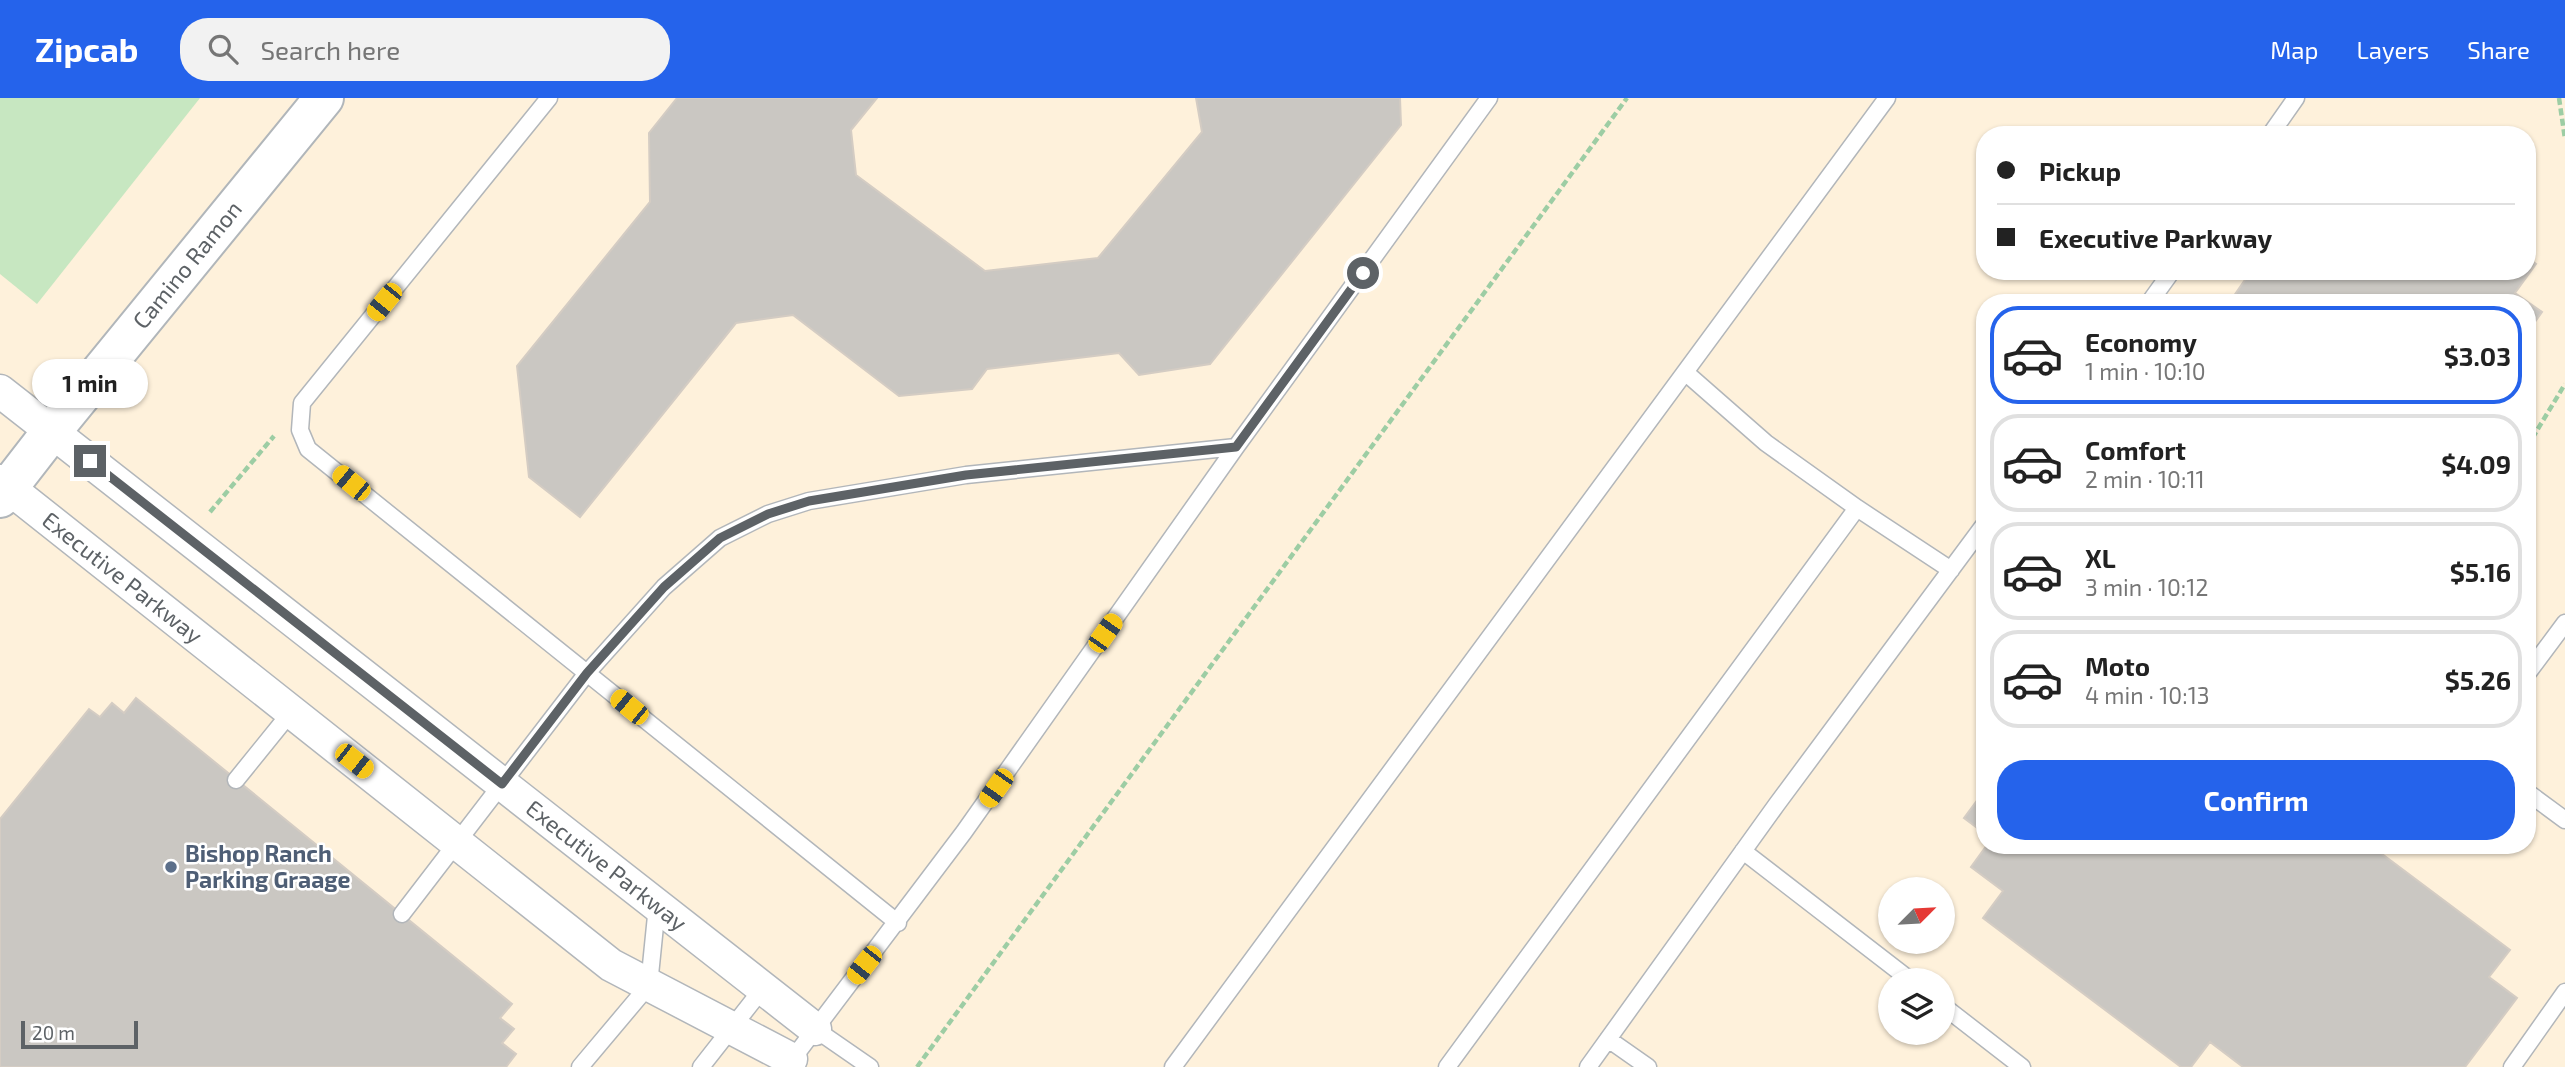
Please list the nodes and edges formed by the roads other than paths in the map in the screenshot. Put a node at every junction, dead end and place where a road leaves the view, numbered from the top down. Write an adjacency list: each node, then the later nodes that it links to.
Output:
1 (324, 98): 9 (street, Camino Ramon)
2 (549, 98): 17 (lane)
3 (1489, 98): 10 (lane)
4 (1887, 98): 7 (lane)
5 (2296, 98): 6 (lane)
6 (2276, 126)
7 (1685, 373): 12 (lane); 40 (lane)
8 (0, 391): 9 (street, Executive Parkway)
9 (52, 431): 11 (street, Camino Ramon); 20 (street, Executive Parkway)
10 (1236, 447): 17 (lane); 27 (lane)
11 (3, 489): 18 (street, Executive Parkway)
12 (1857, 508): 14 (lane); 41 (lane)
13 (1976, 536): 14 (lane)
14 (1951, 570): 24 (lane)
15 (2565, 623): 16 (lane)
16 (2536, 662)
17 (587, 673): 20 (lane); 27 (lane)
18 (291, 712): 19 (lane); 23 (street, Executive Parkway)
19 (236, 780)
20 (502, 784): 23 (lane); 25 (street, Executive Parkway)
21 (2536, 799): 22 (lane)
22 (2565, 820)
23 (458, 844): 26 (lane); 29 (street, Executive Parkway)
24 (1743, 851): 28 (lane); 35 (lane)
25 (657, 906): 29 (lane); 30 (street, Executive Parkway)
26 (401, 914)
27 (898, 923): 34 (lane)
28 (1894, 968)
29 (649, 985): 33 (street, Executive Parkway); 37 (lane)
30 (763, 988): 33 (lane); 34 (street, Executive Parkway)
31 (2565, 992): 45 (lane)
32 (1955, 1015): 44 (lane)
33 (732, 1028): 36 (street, Executive Parkway); 38 (lane)
34 (815, 1029): 36 (lane); 39 (lane)
35 (1608, 1039): 42 (lane); 43 (lane)
36 (794, 1064)
37 (580, 1067)
38 (701, 1067)
39 (870, 1067)
40 (1173, 1067)
41 (1447, 1067)
42 (1588, 1067)
43 (1648, 1067)
44 (2022, 1067)
45 (2512, 1067)

